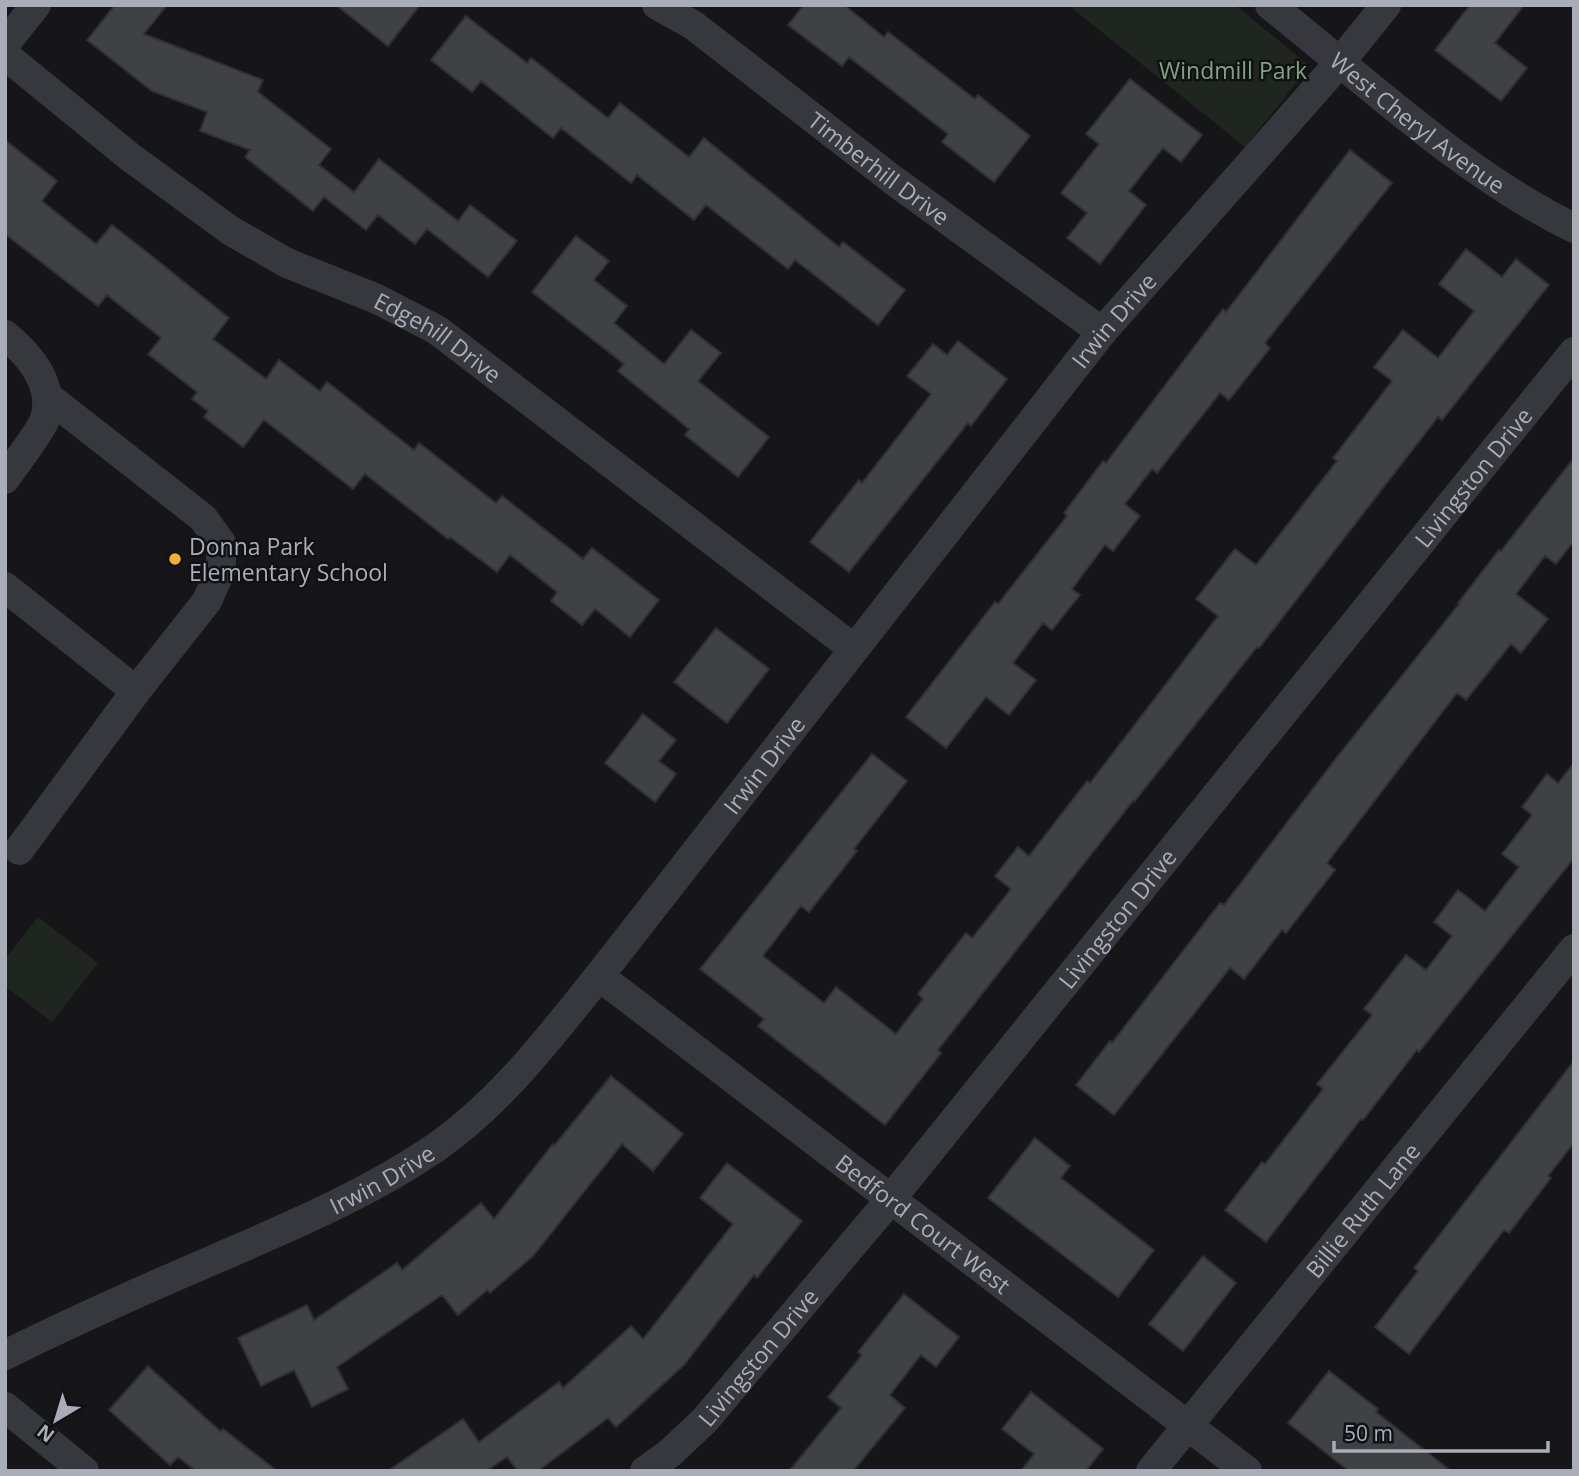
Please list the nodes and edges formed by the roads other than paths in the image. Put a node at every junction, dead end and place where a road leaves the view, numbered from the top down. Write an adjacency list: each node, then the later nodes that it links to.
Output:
1 (36, 5): 5 (street)
2 (657, 5): 9 (street, Timberhill Drive)
3 (1270, 5): 7 (street, West Cheryl Avenue)
4 (1386, 5): 7 (street, Irwin Drive)
5 (5, 44)
6 (5, 55): 15 (street, Edgehill Drive)
7 (1341, 61): 8 (street, West Cheryl Avenue); 9 (street, Irwin Drive)
8 (1574, 229)
9 (1102, 332): 15 (street, Irwin Drive)
10 (5, 335): 12 (street)
11 (1574, 352): 20 (street, Livingston Drive)
12 (47, 396): 13 (street); 16 (street)
13 (5, 479)
14 (5, 587): 16 (street)
15 (854, 649): 19 (street, Irwin Drive)
16 (136, 691): 17 (street)
17 (19, 850)
18 (1574, 949): 23 (street, Billie Ruth Lane)
19 (599, 976): 20 (street, Bedford Court West); 21 (street, Irwin Drive)
20 (890, 1199): 23 (street, Bedford Court West); 25 (street, Livingston Drive)
21 (5, 1355)
22 (5, 1407): 24 (street)
23 (1188, 1426): 26 (street, Billie Ruth Lane); 27 (street, Bedford Court West)
24 (84, 1471)
25 (645, 1471)
26 (1151, 1471)
27 (1247, 1471)

